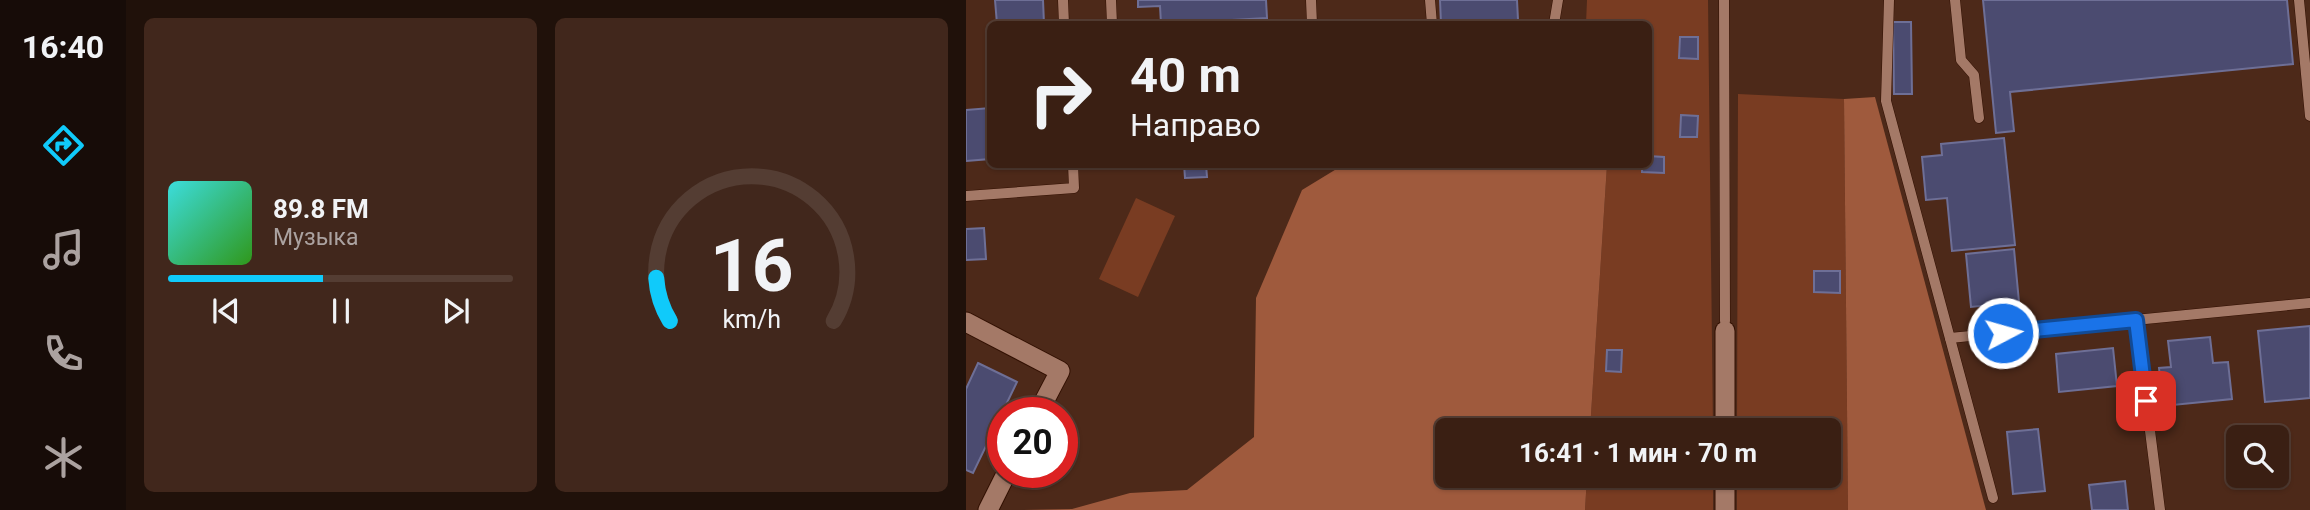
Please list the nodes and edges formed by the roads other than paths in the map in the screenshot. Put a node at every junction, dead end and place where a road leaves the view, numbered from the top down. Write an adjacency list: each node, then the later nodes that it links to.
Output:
1 (1063, 0): 10 (lane)
2 (1111, 0): 11 (lane)
3 (1311, 0): 12 (lane)
4 (1430, 0): 13 (lane)
5 (1558, 0): 14 (lane)
6 (1724, 0): 22 (lane)
7 (1889, 0): 23 (lane)
8 (1955, 0): 16 (lane)
9 (2299, 0): 15 (lane)
10 (1064, 21)
11 (1112, 21)
12 (1312, 21)
13 (1432, 21)
14 (1554, 21)
15 (2310, 116)
16 (1979, 118)
17 (1073, 168): 18 (lane)
18 (966, 196)
19 (2310, 303): 20 (lane)
20 (2136, 320): 23 (lane); 31 (lane)
21 (966, 322): 24 (street)
22 (1725, 326): 25 (street)
23 (1950, 338): 28 (lane)
24 (1046, 397)
25 (1725, 418)
26 (999, 488): 29 (street)
27 (1725, 488): 30 (street)
28 (1993, 498)
29 (988, 510)
30 (1725, 510)
31 (2160, 510)

